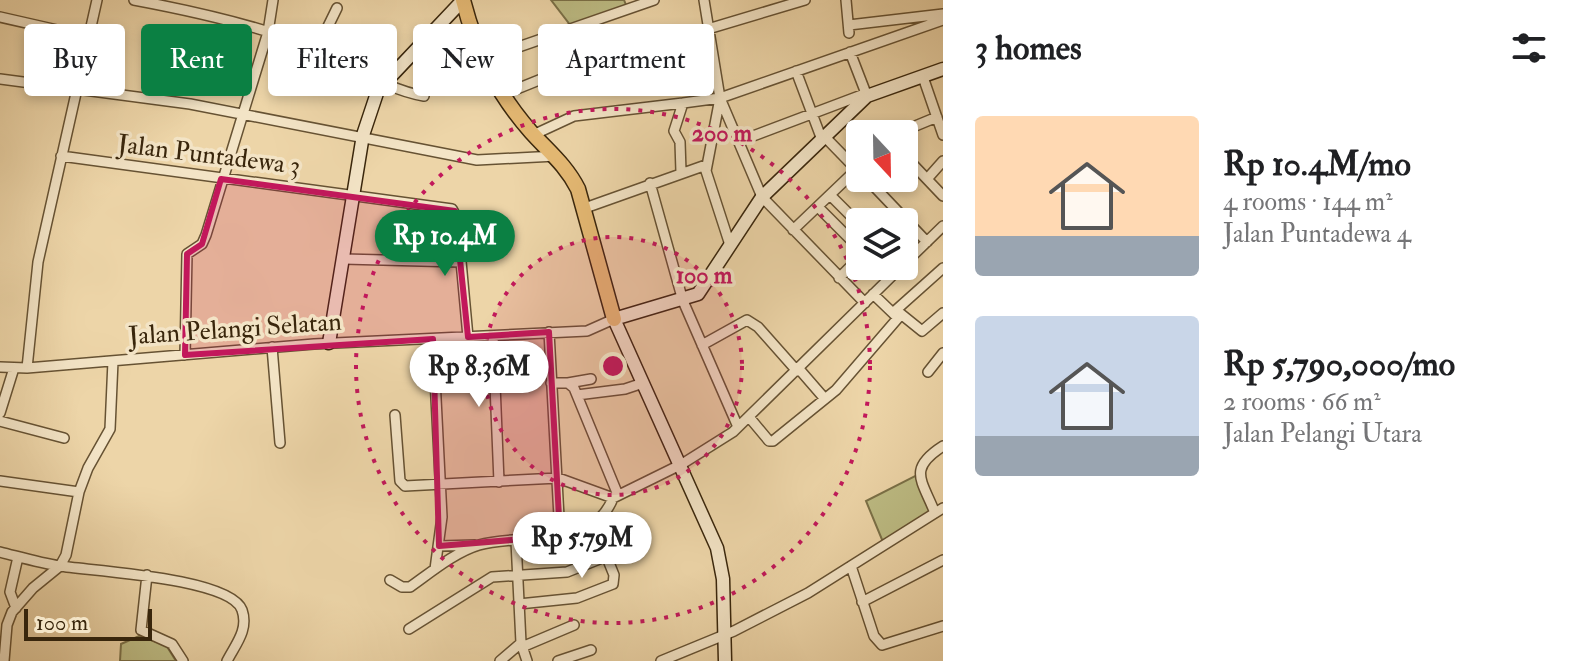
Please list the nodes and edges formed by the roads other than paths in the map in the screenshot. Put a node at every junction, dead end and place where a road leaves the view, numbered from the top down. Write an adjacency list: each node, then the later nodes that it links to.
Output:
1 (97, 0): 14 (street)
2 (134, 0): 9 (street)
3 (273, 0): 15 (street)
4 (463, 0): 17 (main road); 24 (street)
5 (654, 0): 21 (street)
6 (704, 0): 18 (street)
7 (805, 0): 19 (street)
8 (846, 0): 12 (street)
9 (174, 5): 20 (street)
10 (337, 8): 16 (street)
11 (0, 17): 13 (street)
12 (943, 17): 22 (street)
13 (31, 24)
14 (91, 24)
15 (269, 24)
16 (329, 24)
17 (470, 24)
18 (708, 24)
19 (714, 28)
20 (268, 32): 37 (street)
21 (522, 46)
22 (850, 52): 26 (street); 31 (street)
23 (714, 61): 35 (street)
24 (397, 67)
25 (943, 69): 27 (street)
26 (796, 71): 35 (street); 38 (street)
27 (923, 77): 31 (street); 39 (street)
28 (0, 79): 29 (street)
29 (24, 82)
30 (125, 95): 37 (street)
31 (867, 95): 38 (street); 44 (street)
32 (73, 96): 46 (street)
33 (376, 96): 41 (street)
34 (503, 96): 42 (main road)
35 (720, 98): 36 (street); 45 (street); 50 (street)
36 (683, 103): 42 (street); 52 (street)
37 (242, 113): 41 (street); 53 (street)
38 (812, 113): 44 (street); 45 (street)
39 (937, 117): 40 (street); 43 (street)
40 (918, 125)
41 (363, 135): 47 (street); 58 (street)
42 (533, 135): 47 (main road)
43 (943, 135)
44 (823, 139): 48 (street); 61 (street)
45 (740, 141): 61 (street)
46 (61, 156): 53 (street, Jalan Puntadewa 3); 95 (street)
47 (556, 156): 63 (main road)
48 (846, 158)
49 (943, 161): 54 (street)
50 (706, 165): 52 (street); 69 (street)
51 (918, 170): 54 (street)
52 (681, 172): 56 (street)
53 (221, 179): 58 (street, Jalan Puntadewa 3); 91 (street)
54 (927, 179): 60 (street)
55 (846, 181): 59 (street)
56 (650, 183): 63 (street); 78 (street)
57 (879, 192): 68 (street)
58 (352, 194): 71 (street); 72 (street, Jalan Puntadewa 3)
59 (830, 195): 62 (street); 64 (street)
60 (943, 196)
61 (762, 197): 66 (street); 69 (street)
62 (818, 207): 66 (street); 67 (street)
63 (585, 208): 82 (main road)
64 (846, 211)
65 (943, 226): 68 (street)
66 (793, 230): 75 (street)
67 (846, 235)
68 (927, 242): 70 (street)
69 (730, 245): 78 (street)
70 (918, 251)
71 (344, 259): 72 (street); 87 (street)
72 (460, 262): 85 (street)
73 (943, 268): 80 (street)
74 (846, 271): 75 (street)
75 (839, 278): 79 (street)
76 (887, 280): 77 (street)
77 (874, 293): 79 (street); 80 (street); 103 (street)
78 (683, 301): 82 (street); 88 (street)
79 (865, 303): 96 (street)
80 (896, 310): 81 (street)
81 (943, 313)
82 (614, 319): 83 (street, Jalan Pelangi Selatan); 101 (street)
83 (549, 332): 84 (street, Jalan Pelangi Selatan); 99 (street)
84 (493, 336): 85 (street, Jalan Pelangi Selatan); 115 (street)
85 (468, 337): 86 (street, Jalan Pelangi Selatan)
86 (433, 339): 87 (street, Jalan Pelangi Selatan); 116 (street)
87 (329, 343): 89 (street, Jalan Pelangi Selatan)
88 (702, 345): 96 (street); 108 (street)
89 (272, 347): 91 (street, Jalan Pelangi Selatan); 110 (street)
90 (943, 353): 97 (street)
91 (185, 355): 92 (street, Jalan Pelangi Selatan)
92 (113, 361): 95 (street, Jalan Pelangi Selatan); 117 (street)
93 (0, 367): 94 (street, Jalan Pelangi Selatan)
94 (14, 368): 95 (street, Jalan Pelangi Selatan); 104 (street)
95 (27, 368)
96 (798, 370): 103 (street); 106 (street)
97 (928, 372)
98 (591, 379): 100 (street)
99 (551, 383): 100 (street); 113 (street)
100 (568, 383): 102 (street)
101 (643, 383): 102 (street); 112 (street)
102 (577, 395): 118 (street)
103 (825, 399): 106 (street)
104 (0, 413)
105 (395, 415): 116 (street)
106 (749, 417): 108 (street)
107 (0, 421): 109 (street)
108 (738, 427): 112 (street)
109 (64, 438)
110 (280, 443)
111 (943, 446): 119 (street)
112 (682, 464): 118 (street); 141 (street)
113 (558, 478): 115 (street); 118 (street); 121 (street)
114 (0, 481): 117 (street)
115 (499, 482): 116 (street)
116 (440, 486): 124 (street)
117 (79, 492): 129 (street)
118 (615, 496): 120 (street)
119 (939, 511): 130 (street)
120 (593, 523): 121 (street); 126 (street)
121 (560, 536): 122 (street)
122 (516, 541): 123 (street); 133 (street)
123 (478, 545): 124 (street); 131 (street)
124 (439, 546): 131 (street)
125 (0, 552): 127 (street)
126 (607, 556): 133 (street); 136 (street)
127 (18, 557): 129 (street); 137 (street)
128 (943, 560): 135 (street)
129 (60, 566): 132 (street); 137 (street)
130 (851, 566): 135 (street); 141 (street)
131 (435, 569): 134 (street)
132 (147, 575): 145 (street); 146 (street)
133 (517, 575): 136 (street); 140 (street)
134 (390, 580)
135 (862, 602): 139 (street)
136 (519, 604): 142 (street)
137 (16, 608): 144 (street)
138 (574, 625): 142 (street)
139 (943, 626)
140 (409, 629)
141 (724, 634): 150 (street); 151 (street)
142 (522, 645): 147 (street); 148 (street)
143 (591, 650): 149 (street)
144 (4, 661)
145 (183, 661)
146 (227, 661)
147 (500, 661)
148 (527, 661)
149 (558, 661)
150 (661, 661)
151 (725, 661)

